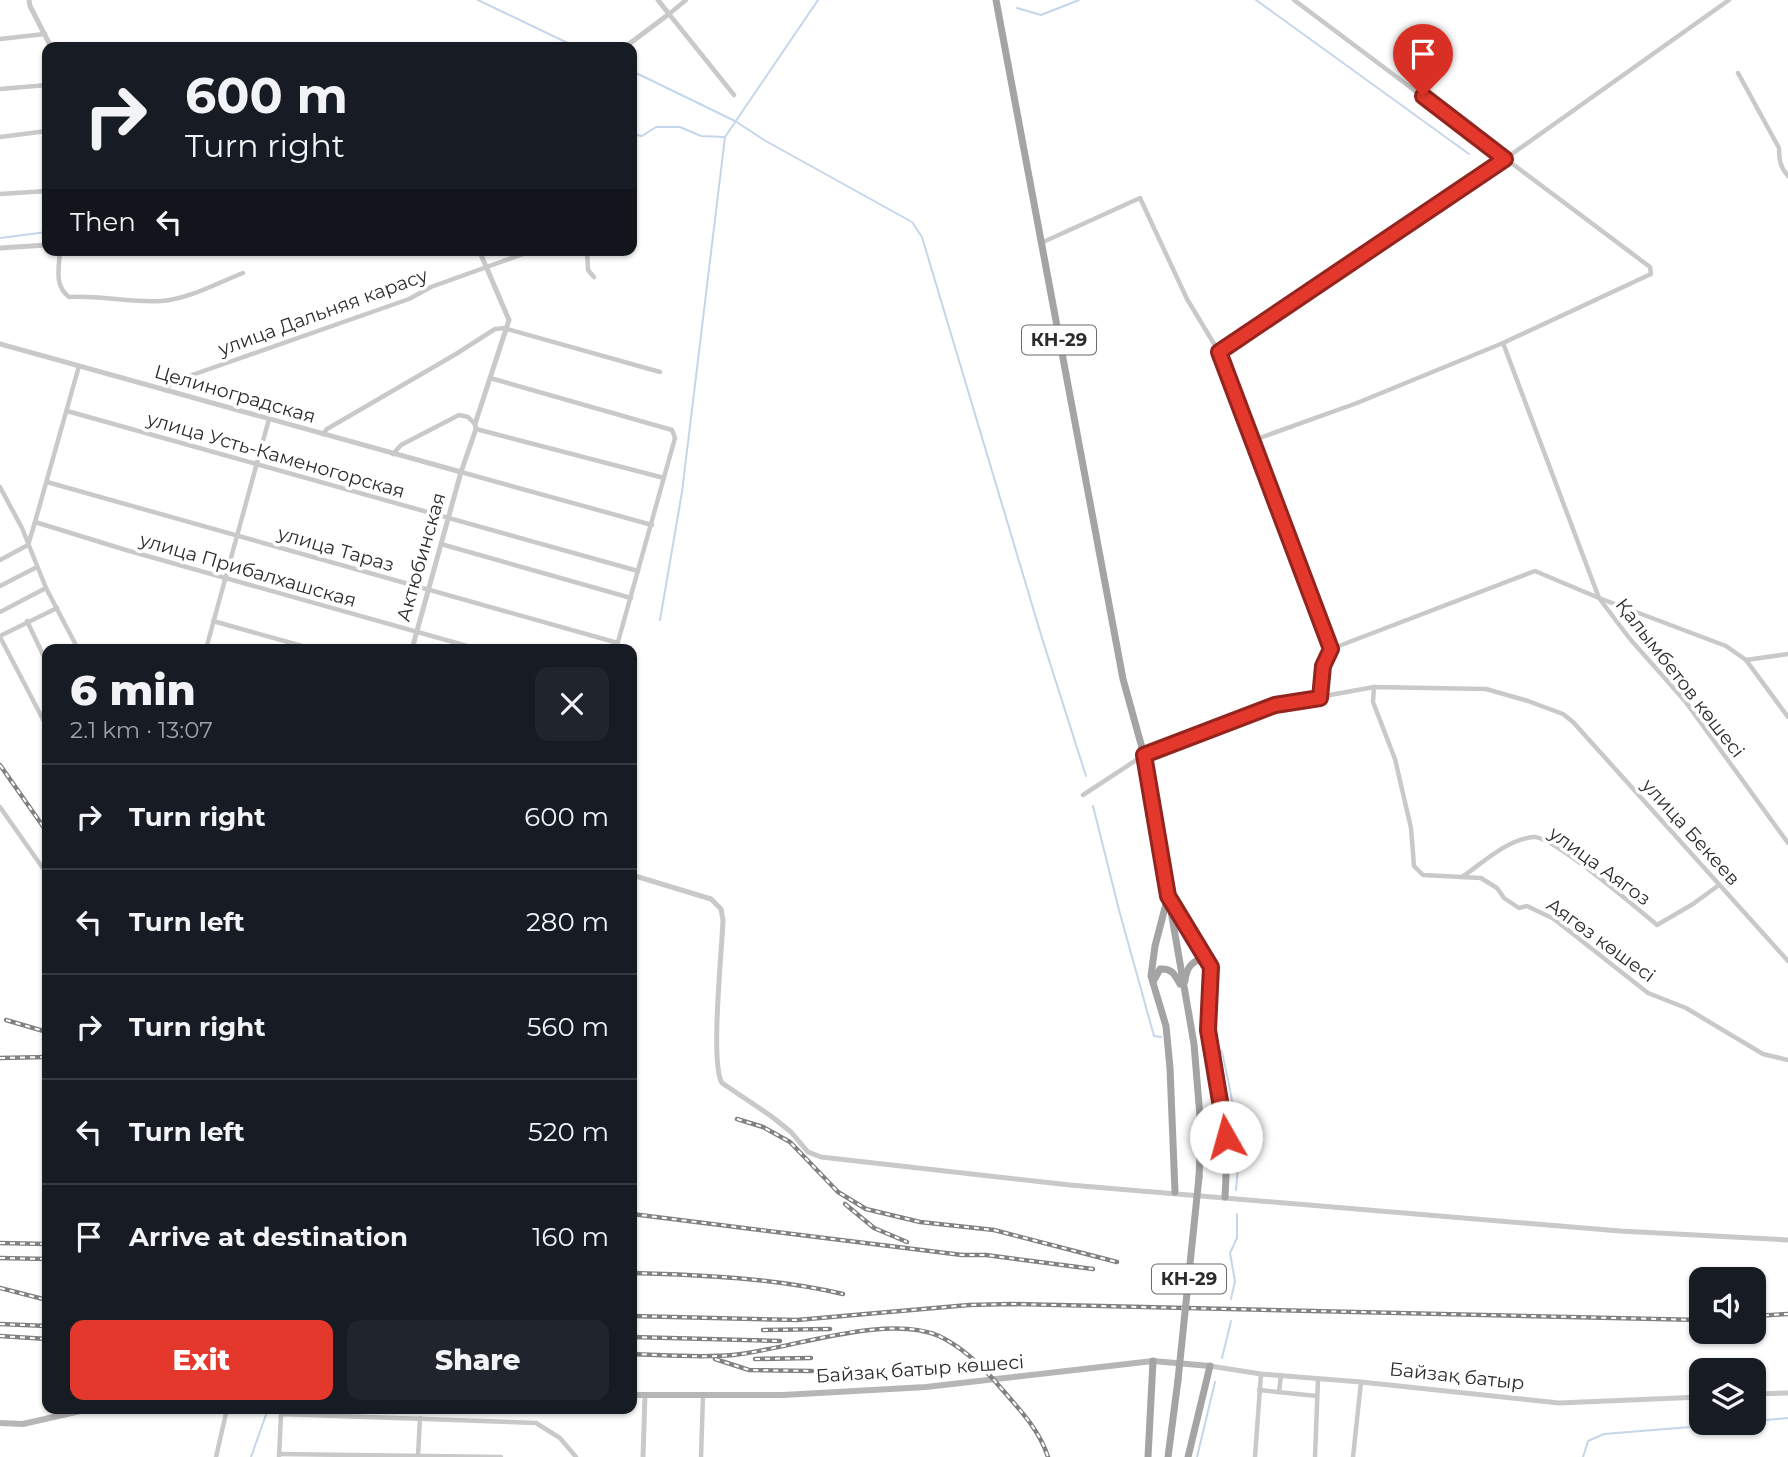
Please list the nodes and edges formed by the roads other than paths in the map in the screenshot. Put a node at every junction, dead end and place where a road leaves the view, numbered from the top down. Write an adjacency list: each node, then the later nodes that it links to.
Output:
1 (29, 0): 8 (street)
2 (657, 0): 7 (street)
3 (686, 0): 7 (street)
4 (996, 0): 22 (main road, КН-29)
5 (1294, 0): 18 (street)
6 (1729, 0): 18 (street)
7 (669, 14): 11 (street); 15 (street)
8 (45, 34): 9 (street); 10 (street)
9 (0, 39)
10 (49, 42)
11 (632, 42)
12 (1738, 73): 19 (street)
13 (42, 85): 14 (street)
14 (0, 89)
15 (734, 95)
16 (42, 132): 17 (street)
17 (0, 137)
18 (1505, 159): 33 (street); 35 (street)
19 (1788, 176)
20 (42, 191): 21 (street)
21 (0, 194)
22 (1041, 243): 35 (street); 87 (main road, КН-29)
23 (42, 246): 24 (street)
24 (0, 248)
25 (60, 256): 30 (street)
26 (482, 256): 29 (street)
27 (519, 256): 29 (street, улица Дальняя карасу)
28 (587, 256): 31 (street)
29 (487, 269): 32 (street); 39 (street, улица Дальняя карасу)
30 (243, 273)
31 (594, 277)
32 (506, 328): 37 (street); 38 (street, Актюбинская); 43 (street)
33 (1503, 343): 44 (street); 65 (street, Қалымбетов көшесі)
34 (0, 344): 36 (street, Целиноградская)
35 (1219, 352): 44 (street)
36 (79, 366): 39 (street, Целиноградская); 40 (street)
37 (660, 372)
38 (490, 377): 42 (street, Актюбинская); 48 (street)
39 (164, 390): 41 (street, Целиноградская)
40 (67, 411): 46 (street, улица Усть-Каменогорская); 49 (street)
41 (269, 419): 43 (street, Целиноградская); 46 (street)
42 (475, 427): 45 (street); 47 (street, Актюбинская); 48 (street)
43 (322, 435): 45 (street, Целиноградская)
44 (1254, 440): 79 (street)
45 (393, 454): 47 (street, Целиноградская)
46 (256, 463): 51 (street, улица Усть-Каменогорская); 54 (street)
47 (461, 472): 51 (street, Актюбинская); 53 (street)
48 (664, 478): 53 (street)
49 (47, 482): 52 (street); 54 (street, улица Тараз)
50 (0, 487): 56 (street)
51 (449, 518): 55 (street, Актюбинская); 59 (street, улица Усть-Каменогорская)
52 (34, 522): 56 (street); 60 (street, улица Прибалхашская)
53 (652, 525): 59 (street)
54 (237, 536): 60 (street); 63 (street, улица Тараз)
55 (441, 544): 63 (street, Актюбинская); 64 (street)
56 (28, 545): 57 (street); 58 (street)
57 (0, 560)
58 (37, 567): 61 (street); 62 (street)
59 (638, 571): 64 (street)
60 (225, 578): 69 (street); 70 (street, улица Прибалхашская)
61 (0, 586)
62 (46, 588): 66 (street); 67 (street)
63 (428, 590): 70 (street, Актюбинская); 77 (street, улица Тараз)
64 (631, 598): 78 (street)
65 (1600, 598): 79 (street); 82 (street); 90 (street, Қалымбетов көшесі)
66 (57, 608): 68 (street); 72 (street)
67 (0, 612)
68 (27, 621): 71 (street); 80 (street)
69 (213, 621): 73 (street); 74 (street)
70 (417, 632): 75 (street, Актюбинская); 76 (street, улица Прибалхашская)
71 (0, 636): 85 (street)
72 (75, 644)
73 (207, 644)
74 (295, 644)
75 (413, 644)
76 (460, 644)
77 (610, 644)
78 (618, 644)
79 (1331, 649): 84 (street)
80 (42, 652)
81 (1788, 654): 82 (street)
82 (1746, 660): 86 (street)
83 (1374, 687): 84 (street); 93 (street, Аягөз көшесі); 94 (street, улица Бекеев)
84 (1320, 698): 87 (street)
85 (42, 717)
86 (1788, 717)
87 (1144, 755): 88 (street); 95 (main road, КН-29)
88 (1083, 795)
89 (0, 807): 91 (street)
90 (1788, 843)
91 (42, 867)
92 (637, 877): 101 (street)
93 (1461, 877): 94 (street, улица Аягоз); 100 (street, Аягөз көшесі)
94 (1719, 885): 96 (street, улица Бекеев)
95 (1168, 896): 97 (main road); 98 (main road); 99 (main road, КН-29)
96 (1788, 961)
97 (1211, 967): 99 (main road); 102 (main road)
98 (1153, 984): 99 (main road); 101 (main road)
99 (1184, 991): 131 (main road, КН-29, bridge)
100 (1788, 1060)
101 (1175, 1192): 102 (street)
102 (1225, 1197): 103 (street)
103 (1788, 1240)
104 (1153, 1361): 105 (main road, Байзақ батыр көшесі); 113 (main road, Байзақ батыр көшесі); 130 (main road)
105 (1210, 1366): 106 (street, Байзақ батыр); 132 (main road)
106 (1261, 1374): 107 (street, Байзақ батыр); 110 (street)
107 (1281, 1375): 108 (street, Байзақ батыр); 111 (street)
108 (1318, 1379): 109 (street, Байзақ батыр); 117 (street)
109 (1361, 1381): 118 (street, Байзақ батыр); 135 (street)
110 (1259, 1390): 111 (street); 133 (street)
111 (1279, 1392): 117 (street)
112 (1788, 1393): 114 (street)
113 (703, 1394): 116 (main road, Байзақ батыр көшесі); 129 (street)
114 (1766, 1394)
115 (637, 1395): 116 (main road, Байзақ батыр көшесі)
116 (645, 1395): 128 (street)
117 (1317, 1396): 134 (street)
118 (1689, 1398)
119 (67, 1414): 122 (main road)
120 (225, 1414): 124 (street)
121 (420, 1418): 123 (street); 125 (street); 127 (street)
122 (0, 1423)
123 (279, 1455): 125 (street)
124 (216, 1457)
125 (418, 1457): 126 (street)
126 (500, 1457)
127 (576, 1457)
128 (643, 1457)
129 (701, 1457)
130 (1148, 1457)
131 (1168, 1457)
132 (1188, 1457)
133 (1255, 1457)
134 (1315, 1457)
135 (1353, 1457)

